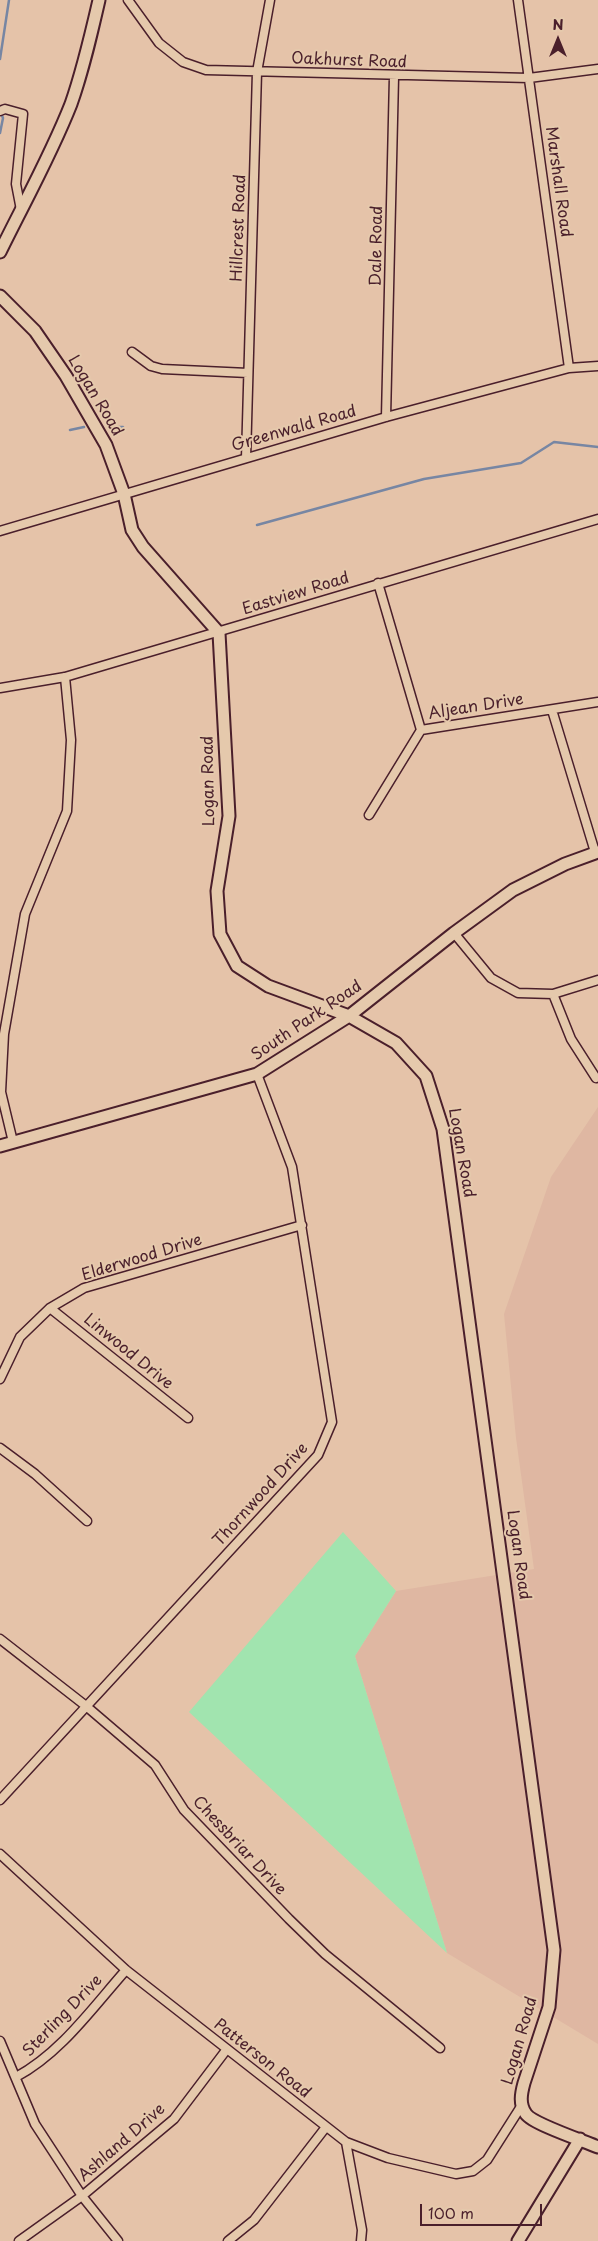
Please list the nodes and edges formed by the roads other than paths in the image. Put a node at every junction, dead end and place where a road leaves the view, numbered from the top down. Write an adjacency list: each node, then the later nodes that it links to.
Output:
1 (99, 0): 10 (street)
2 (128, 0): 6 (street, Oakhurst Road)
3 (270, 0): 6 (street, Hillcrest Road)
4 (518, 0): 8 (street, Marshall Road)
5 (598, 69): 8 (street, Oakhurst Road)
6 (257, 72): 7 (street, Oakhurst Road); 16 (street, Hillcrest Road)
7 (394, 77): 8 (street, Oakhurst Road); 17 (street, Dale Road)
8 (529, 78): 15 (street, Marshall Road)
9 (2, 110): 10 (street)
10 (21, 210): 11 (street)
11 (0, 252)
12 (0, 296): 19 (street, Logan Road)
13 (132, 352): 16 (street)
14 (598, 366): 15 (street, Greenwald Road)
15 (570, 368): 17 (street, Greenwald Road)
16 (248, 372): 18 (street, Hillcrest Road)
17 (386, 416): 18 (street, Greenwald Road)
18 (246, 458): 19 (street, Greenwald Road)
19 (124, 494): 21 (street, Greenwald Road); 23 (street, Logan Road)
20 (598, 520): 22 (street, Eastview Road)
21 (0, 531)
22 (378, 583): 23 (street, Eastview Road); 28 (street, Aljean Drive)
23 (219, 633): 24 (street, Eastview Road); 34 (street, Logan Road)
24 (65, 677): 25 (street, Eastview Road); 37 (street)
25 (0, 688)
26 (598, 702): 27 (street, Aljean Drive)
27 (552, 710): 28 (street, Aljean Drive); 30 (street)
28 (421, 730): 29 (street)
29 (369, 815)
30 (597, 852): 31 (street, South Park Road)
31 (454, 933): 33 (street); 34 (street, South Park Road)
32 (598, 980): 33 (street)
33 (553, 994): 36 (street)
34 (349, 1016): 35 (street, South Park Road); 54 (street, Logan Road)
35 (256, 1074): 37 (street, South Park Road); 39 (street, Thornwood Drive)
36 (596, 1078)
37 (13, 1142): 38 (street, South Park Road)
38 (0, 1146)
39 (302, 1225): 40 (street, Elderwood Drive); 46 (street, Thornwood Drive)
40 (50, 1308): 41 (street, Elderwood Drive); 42 (street, Linwood Drive)
41 (0, 1379)
42 (188, 1418)
43 (0, 1448): 44 (street)
44 (87, 1521)
45 (0, 1639): 46 (street, Chessbriar Drive)
46 (86, 1706): 47 (street, Thornwood Drive); 51 (street, Chessbriar Drive)
47 (0, 1800)
48 (0, 1854): 49 (street, Patterson Road)
49 (126, 1970): 52 (street, Patterson Road); 53 (street, Sterling Drive)
50 (0, 2041): 53 (street)
51 (440, 2048)
52 (227, 2049): 55 (street, Patterson Road); 59 (street, Ashland Drive)
53 (16, 2077): 59 (street)
54 (522, 2105): 56 (street, Logan Road); 57 (street, Patterson Road)
55 (326, 2127): 57 (street, Patterson Road); 62 (street)
56 (580, 2139): 58 (street, Logan Road); 64 (street)
57 (346, 2142): 63 (street)
58 (598, 2146)
59 (82, 2196): 60 (street, Ashland Drive); 61 (street)
60 (19, 2241)
61 (118, 2241)
62 (228, 2241)
63 (361, 2241)
64 (518, 2241)

